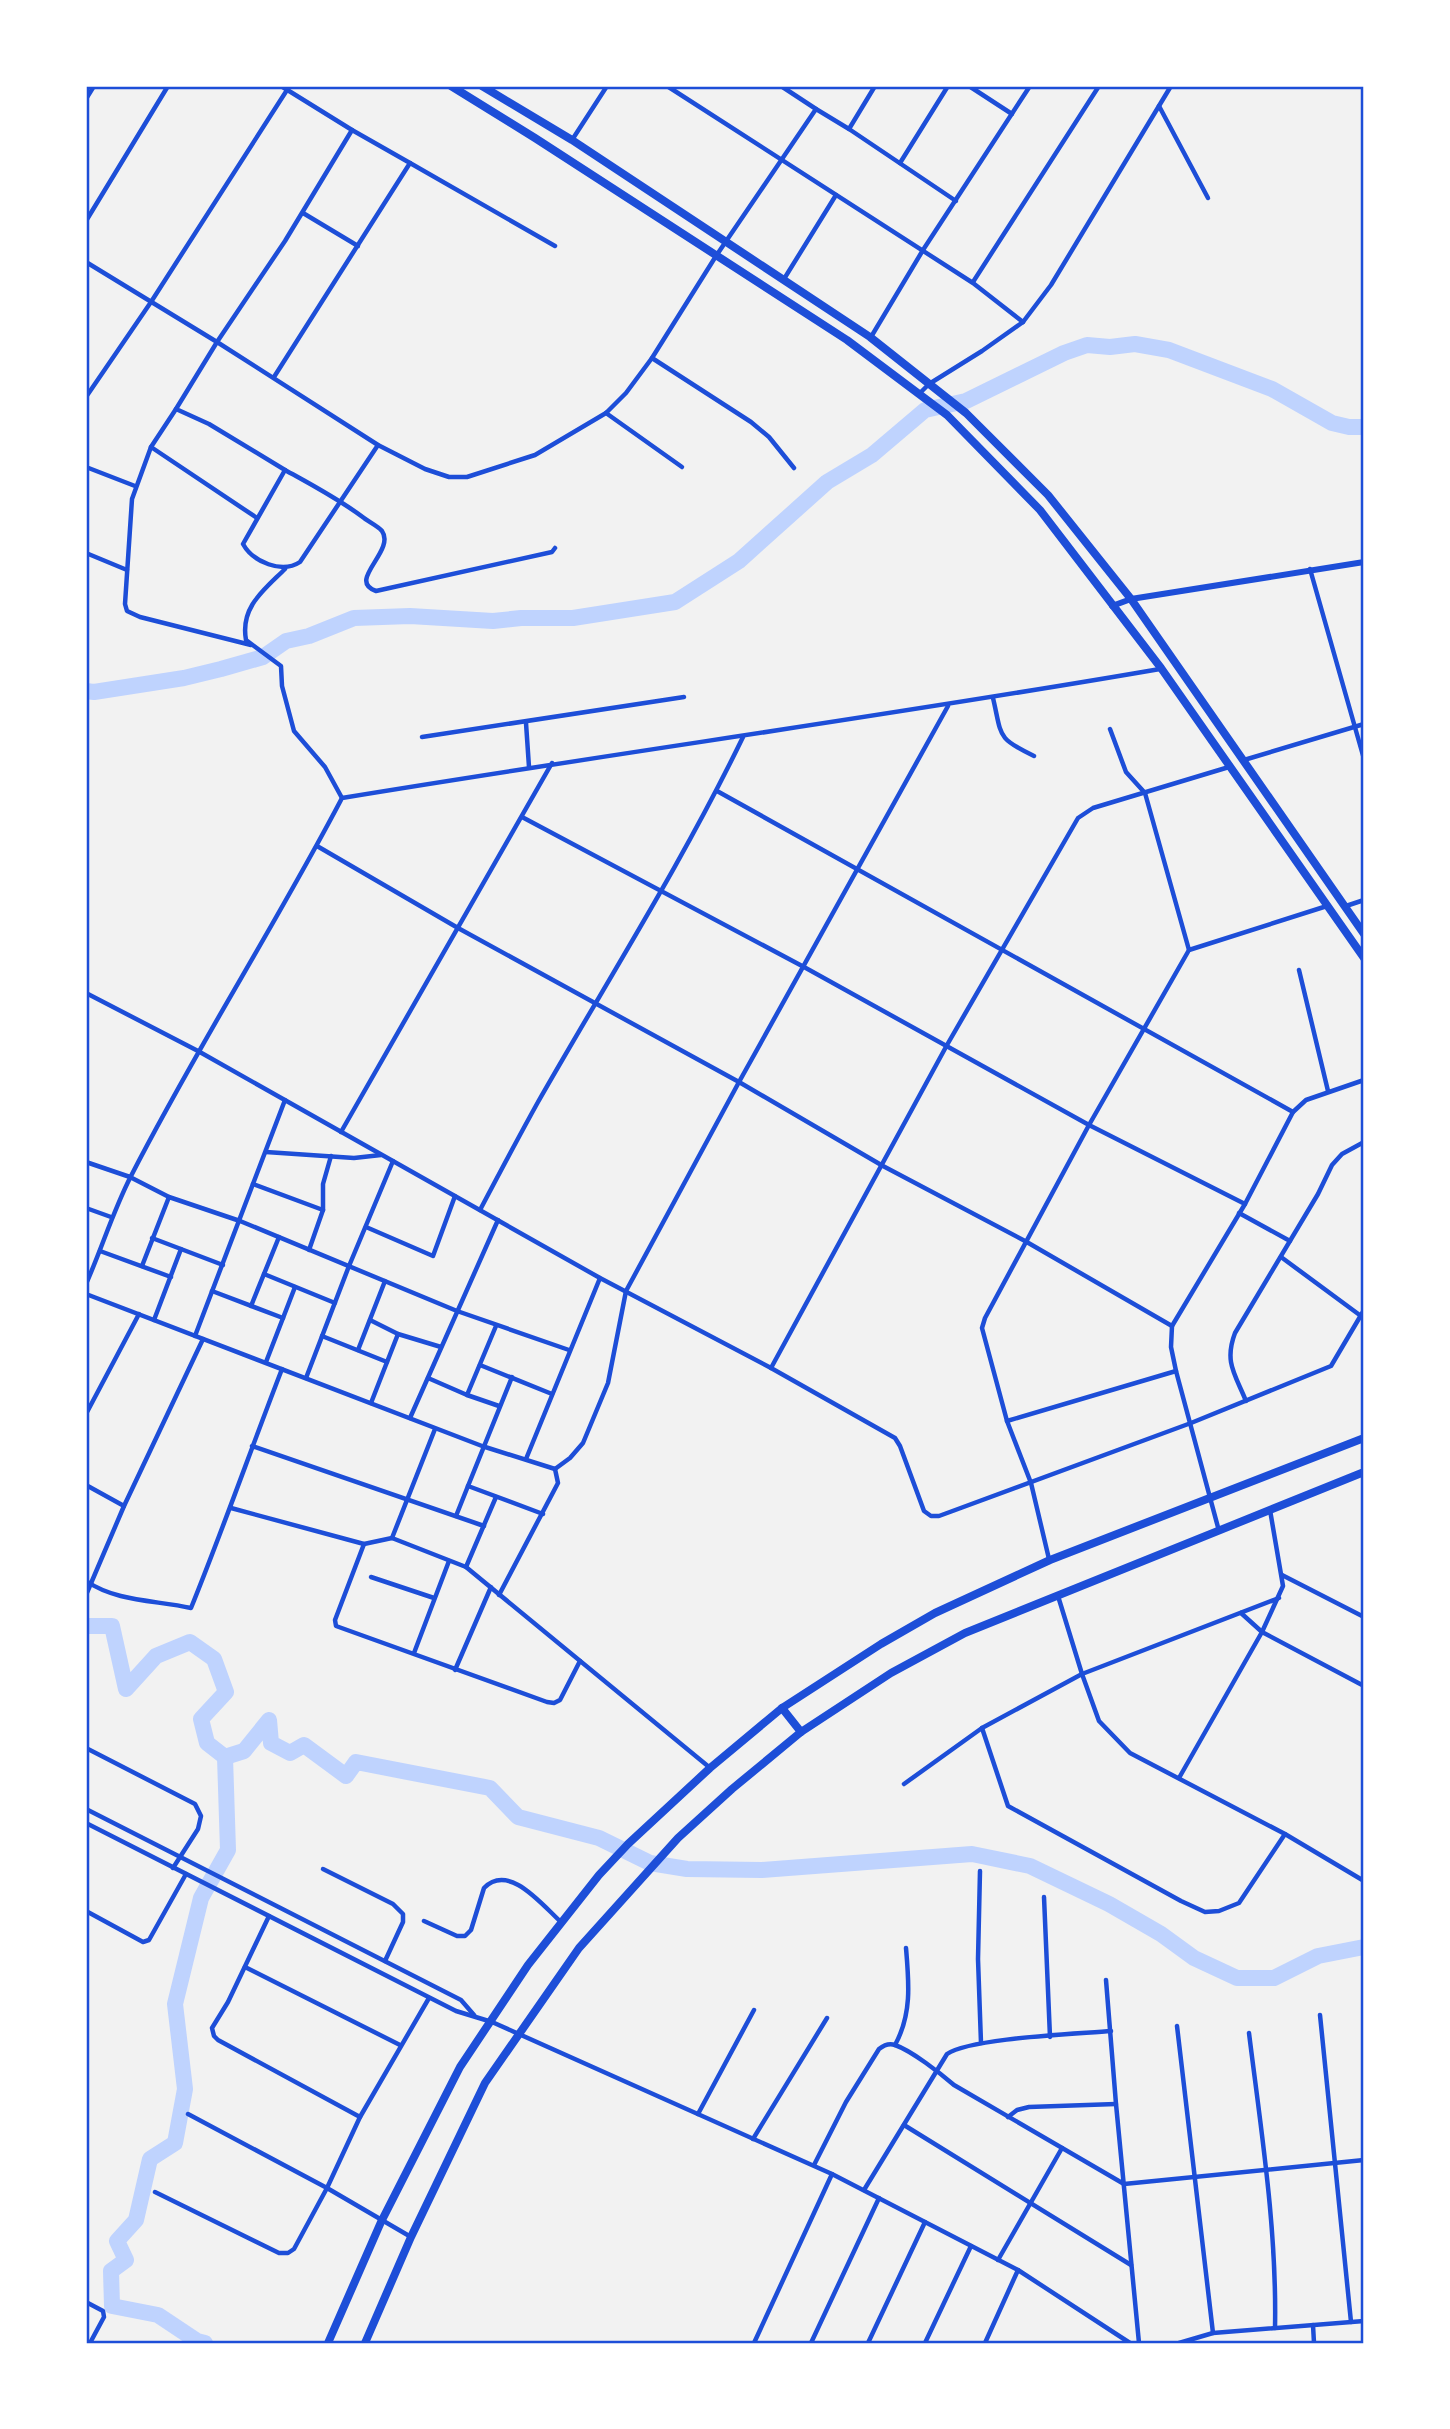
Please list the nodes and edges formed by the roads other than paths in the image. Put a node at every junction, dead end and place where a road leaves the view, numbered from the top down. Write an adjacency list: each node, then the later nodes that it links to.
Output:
1 (94, 86): 16 (street)
2 (168, 86): 30 (street)
3 (281, 86): 15 (street)
4 (451, 86): 35 (main road)
5 (482, 86): 22 (main road)
6 (607, 86): 22 (street)
7 (667, 86): 23 (street)
8 (780, 86): 18 (street)
9 (875, 86): 20 (street)
10 (948, 86): 25 (street)
11 (969, 86): 19 (street)
12 (1030, 86): 19 (street)
13 (1099, 86): 38 (street)
14 (1171, 86): 17 (street)
15 (287, 90): 21 (street); 39 (street)
16 (86, 99)
17 (1159, 105): 27 (street); 40 (street)
18 (816, 109): 20 (street); 23 (street)
19 (1012, 114): 28 (street)
20 (849, 128): 25 (street)
21 (352, 130): 24 (street); 29 (street)
22 (572, 140): 31 (main road)
23 (782, 160): 26 (street); 31 (street)
24 (410, 163): 32 (street); 33 (street)
25 (900, 163): 28 (street)
26 (836, 195): 34 (street); 37 (street)
27 (1208, 198)
28 (956, 201): 34 (street)
29 (303, 213): 32 (street); 42 (street)
30 (86, 221)
31 (727, 241): 35 (street); 37 (main road)
32 (358, 246): 44 (street)
33 (555, 246)
34 (923, 250): 38 (street); 41 (street)
35 (716, 256): 43 (street); 46 (main road)
36 (86, 262): 39 (street)
37 (784, 279): 41 (main road)
38 (973, 283): 40 (street)
39 (151, 302): 42 (street); 47 (street)
40 (1023, 322): 45 (street)
41 (870, 337): 45 (main road)
42 (218, 342): 44 (street); 48 (street)
43 (652, 358): 49 (street); 54 (street)
44 (274, 377): 50 (street)
45 (929, 384): 46 (street); 65 (main road)
46 (920, 393): 66 (main road)
47 (86, 397)
48 (176, 409): 51 (street); 55 (street)
49 (606, 413): 50 (street); 53 (street)
50 (378, 444): 57 (street)
51 (150, 447): 56 (street); 58 (street)
52 (86, 467): 56 (street)
53 (682, 467)
54 (794, 468)
55 (285, 470): 57 (street); 58 (street)
56 (135, 486): 64 (street)
57 (341, 501): 59 (street); 62 (street)
58 (257, 518): 62 (street)
59 (555, 548)
60 (86, 553): 64 (street)
61 (1364, 562): 63 (street)
62 (286, 569): 67 (street)
63 (1310, 569): 65 (street); 74 (street)
64 (127, 570): 67 (street)
65 (1131, 599): 66 (street); 80 (main road)
66 (1112, 606): 68 (main road)
67 (251, 645): 86 (street)
68 (1161, 668): 70 (street); 83 (main road)
69 (684, 697): 72 (street)
70 (993, 698): 71 (street); 78 (street)
71 (948, 705): 76 (street); 91 (street)
72 (526, 723): 77 (street); 82 (street)
73 (1364, 724): 74 (street)
74 (1355, 727): 79 (street); 80 (street)
75 (1110, 729): 85 (street)
76 (744, 736): 81 (street); 84 (street)
77 (422, 737)
78 (1034, 756)
79 (1364, 759)
80 (1243, 761): 89 (main road)
81 (552, 763): 82 (street); 87 (street)
82 (529, 767): 86 (street)
83 (1229, 767): 85 (street); 90 (main road)
84 (717, 791): 91 (street); 92 (street)
85 (1145, 793): 98 (street); 99 (street)
86 (342, 798): 88 (street)
87 (522, 817): 92 (street); 96 (street)
88 (317, 846): 96 (street); 107 (street)
89 (1315, 864): 90 (main road); 95 (main road)
90 (1303, 871): 94 (main road)
91 (858, 872): 98 (street); 101 (street)
92 (661, 892): 101 (street); 104 (street)
93 (1364, 900): 95 (street)
94 (1327, 906): 99 (street); 100 (main road)
95 (1346, 906): 97 (main road)
96 (458, 928): 104 (street); 114 (street)
97 (1364, 934)
98 (1002, 949): 105 (street); 106 (street)
99 (1189, 950): 105 (street)
100 (1364, 958)
101 (804, 967): 106 (street); 109 (street)
102 (1299, 970): 110 (street)
103 (86, 993): 107 (street)
104 (596, 1003): 109 (street); 129 (street)
105 (1143, 1028): 112 (street); 113 (street)
106 (947, 1045): 113 (street); 121 (street)
107 (198, 1051): 111 (street); 122 (street)
108 (1364, 1080): 110 (street)
109 (738, 1082): 121 (street); 153 (street)
110 (1328, 1091): 112 (street)
111 (285, 1100): 114 (street); 116 (street)
112 (1293, 1112): 126 (street)
113 (1089, 1125): 126 (street); 137 (street)
114 (341, 1132): 117 (street)
115 (1364, 1142): 138 (street)
116 (266, 1152): 118 (street); 123 (street)
117 (382, 1154): 118 (street); 119 (street)
118 (331, 1156): 128 (street)
119 (393, 1161): 125 (street); 134 (street)
120 (86, 1162): 122 (street)
121 (883, 1166): 137 (street); 176 (street)
122 (130, 1177): 124 (street); 131 (street)
123 (253, 1184): 128 (street); 133 (street)
124 (169, 1196): 133 (street); 136 (street)
125 (455, 1196): 129 (street); 134 (street)
126 (1245, 1203): 130 (street)
127 (86, 1208): 131 (street)
128 (324, 1210): 140 (street)
129 (480, 1210): 132 (street)
130 (1239, 1213): 138 (street); 165 (street)
131 (111, 1217): 141 (street)
132 (498, 1220): 148 (street); 158 (street)
133 (240, 1221): 135 (street); 143 (street)
134 (366, 1227): 145 (street)
135 (279, 1237): 140 (street); 146 (street)
136 (152, 1238): 139 (street); 144 (street)
137 (1025, 1241): 165 (street); 189 (street)
138 (1290, 1241): 142 (street)
139 (181, 1249): 143 (street); 147 (street)
140 (309, 1250): 145 (street)
141 (100, 1251): 144 (street); 150 (street)
142 (1281, 1257): 160 (street); 184 (street)
143 (223, 1265): 152 (street)
144 (142, 1266): 147 (street)
145 (349, 1266): 149 (street); 155 (street)
146 (264, 1274): 151 (street); 156 (street)
147 (171, 1277): 162 (street)
148 (600, 1278): 153 (street); 172 (street)
149 (385, 1281): 158 (street); 163 (street)
150 (86, 1284)
151 (295, 1287): 155 (street); 161 (street)
152 (212, 1291): 156 (street); 167 (street)
153 (626, 1291): 176 (street); 196 (street)
154 (86, 1294): 159 (street)
155 (335, 1303): 168 (street)
156 (251, 1306): 161 (street)
157 (1364, 1310): 160 (street)
158 (457, 1311): 164 (street); 170 (street)
159 (139, 1314): 162 (street); 187 (street)
160 (1361, 1316): 184 (street)
161 (284, 1318): 173 (street)
162 (154, 1320): 167 (street)
163 (370, 1320): 166 (street); 171 (street)
164 (496, 1326): 172 (street); 175 (street)
165 (1172, 1326): 178 (street)
166 (398, 1334): 170 (street); 174 (street)
167 (195, 1336): 169 (street)
168 (322, 1336): 171 (street); 180 (street)
169 (203, 1339): 173 (street); 204 (street)
170 (441, 1347): 181 (street)
171 (358, 1350): 174 (street)
172 (569, 1350): 182 (street)
173 (266, 1362): 177 (street)
174 (387, 1362): 185 (street)
175 (480, 1365): 179 (street); 183 (street)
176 (771, 1368): 198 (street)
177 (282, 1369): 180 (street); 193 (street)
178 (1176, 1371): 189 (street); 190 (street)
179 (512, 1377): 182 (street); 186 (street)
180 (306, 1378): 185 (street)
181 (428, 1378): 183 (street); 188 (street)
182 (552, 1394): 195 (street)
183 (467, 1395): 186 (street)
184 (1246, 1401): 190 (street)
185 (371, 1403): 188 (street)
186 (499, 1406): 194 (street)
187 (86, 1414)
188 (410, 1418): 191 (street)
189 (1007, 1421): 198 (street)
190 (1191, 1423): 198 (street); 202 (street)
191 (435, 1429): 194 (street); 203 (street)
192 (1364, 1438): 202 (main road)
193 (252, 1446): 203 (street); 205 (street)
194 (482, 1447): 195 (street); 200 (street)
195 (526, 1459): 196 (street)
196 (555, 1469): 207 (street)
197 (1364, 1472): 206 (main road)
198 (1031, 1483): 213 (street)
199 (86, 1485): 204 (street)
200 (468, 1486): 201 (street); 208 (street)
201 (496, 1497): 207 (street); 209 (street)
202 (1211, 1497): 210 (street); 213 (main road)
203 (407, 1499): 208 (street); 211 (street)
204 (124, 1506): 219 (street)
205 (231, 1508): 212 (street); 219 (street)
206 (1270, 1510): 210 (main road); 216 (street)
207 (544, 1514): 222 (street)
208 (456, 1516): 209 (street)
209 (484, 1526): 215 (street)
210 (1219, 1531): 223 (main road)
211 (392, 1538): 212 (street); 214 (street)
212 (364, 1544): 229 (street)
213 (1049, 1560): 236 (main road)
214 (449, 1561): 215 (street); 224 (street)
215 (466, 1567): 220 (street)
216 (1282, 1575): 225 (street); 227 (street)
217 (371, 1577): 224 (street)
218 (86, 1581): 219 (street)
219 (92, 1585): 221 (street)
220 (491, 1587): 222 (street); 231 (street)
221 (86, 1595)
222 (499, 1595): 230 (street)
223 (1058, 1595): 232 (street); 238 (main road)
224 (433, 1598): 229 (street)
225 (1279, 1598): 226 (street); 228 (street)
226 (1241, 1613): 228 (street); 232 (street)
227 (1364, 1617)
228 (1262, 1632): 234 (street); 241 (street)
229 (414, 1653): 231 (street)
230 (580, 1661): 231 (street); 240 (street)
231 (455, 1670)
232 (1082, 1674): 237 (street); 241 (street)
233 (1364, 1676): 234 (street)
234 (1357, 1682): 235 (street)
235 (1364, 1686)
236 (782, 1708): 238 (main road); 240 (main road)
237 (982, 1728): 242 (street); 245 (street)
238 (800, 1732): 270 (main road)
239 (86, 1748): 246 (street)
240 (710, 1768): 256 (main road)
241 (1179, 1778): 245 (street)
242 (904, 1784)
243 (86, 1809): 246 (street)
244 (86, 1823): 247 (street)
245 (1285, 1834): 251 (street)
246 (180, 1857): 247 (street); 258 (street)
247 (173, 1868): 250 (street)
248 (323, 1870): 258 (street)
249 (980, 1871): 272 (street)
250 (186, 1874): 253 (street); 254 (street)
251 (1364, 1881)
252 (1044, 1897): 271 (street)
253 (86, 1911)
254 (269, 1916): 259 (street); 261 (street)
255 (424, 1921): 256 (street)
256 (561, 1923): 266 (main road)
257 (906, 1948): 274 (street)
258 (386, 1961): 264 (street)
259 (245, 1967): 273 (street); 279 (street)
260 (1106, 1980): 268 (street)
261 (429, 1998): 264 (street); 273 (street)
262 (754, 2011): 278 (street)
263 (1320, 2015): 285 (street)
264 (474, 2016): 266 (street)
265 (827, 2018): 282 (street)
266 (492, 2022): 270 (street); 296 (main road)
267 (1177, 2026): 289 (street)
268 (1111, 2031): 271 (street); 276 (street)
269 (1249, 2033): 287 (street)
270 (520, 2034): 278 (street); 298 (main road)
271 (1050, 2037): 272 (street)
272 (981, 2043): 275 (street)
273 (400, 2045): 279 (street)
274 (895, 2045): 275 (street); 286 (street)
275 (937, 2071): 280 (street); 281 (street)
276 (1116, 2104): 280 (street); 290 (street)
277 (188, 2114): 291 (street)
278 (698, 2114): 282 (street)
279 (360, 2117): 291 (street)
280 (1008, 2117): 283 (street)
281 (904, 2125): 292 (street); 295 (street)
282 (754, 2138): 286 (street)
283 (1062, 2148): 290 (street); 295 (street)
284 (1364, 2160): 285 (street)
285 (1335, 2163): 287 (street); 305 (street)
286 (814, 2165): 288 (street)
287 (1266, 2170): 289 (street); 307 (street)
288 (832, 2174): 292 (street); 313 (street)
289 (1194, 2176): 290 (street); 308 (street)
290 (1124, 2184): 301 (street)
291 (327, 2188): 293 (street); 296 (street)
292 (864, 2190): 294 (street)
293 (155, 2192)
294 (879, 2198): 297 (street); 314 (street)
295 (1031, 2204): 300 (street); 301 (street)
296 (381, 2221): 298 (street); 311 (main road)
297 (925, 2222): 299 (street); 315 (street)
298 (411, 2237): 312 (main road)
299 (971, 2246): 300 (street); 316 (street)
300 (998, 2260): 302 (street)
301 (1131, 2265): 319 (street)
302 (1018, 2270): 317 (street); 318 (street)
303 (86, 2302): 310 (street)
304 (1364, 2321): 305 (street)
305 (1351, 2322): 306 (street)
306 (1313, 2325): 307 (street); 321 (street)
307 (1275, 2328): 308 (street)
308 (1213, 2333): 309 (street)
309 (1191, 2341): 320 (street)
310 (90, 2343)
311 (328, 2343)
312 (365, 2343)
313 (754, 2343)
314 (811, 2343)
315 (868, 2343)
316 (925, 2343)
317 (985, 2343)
318 (1130, 2343)
319 (1139, 2343)
320 (1179, 2343)
321 (1314, 2343)

